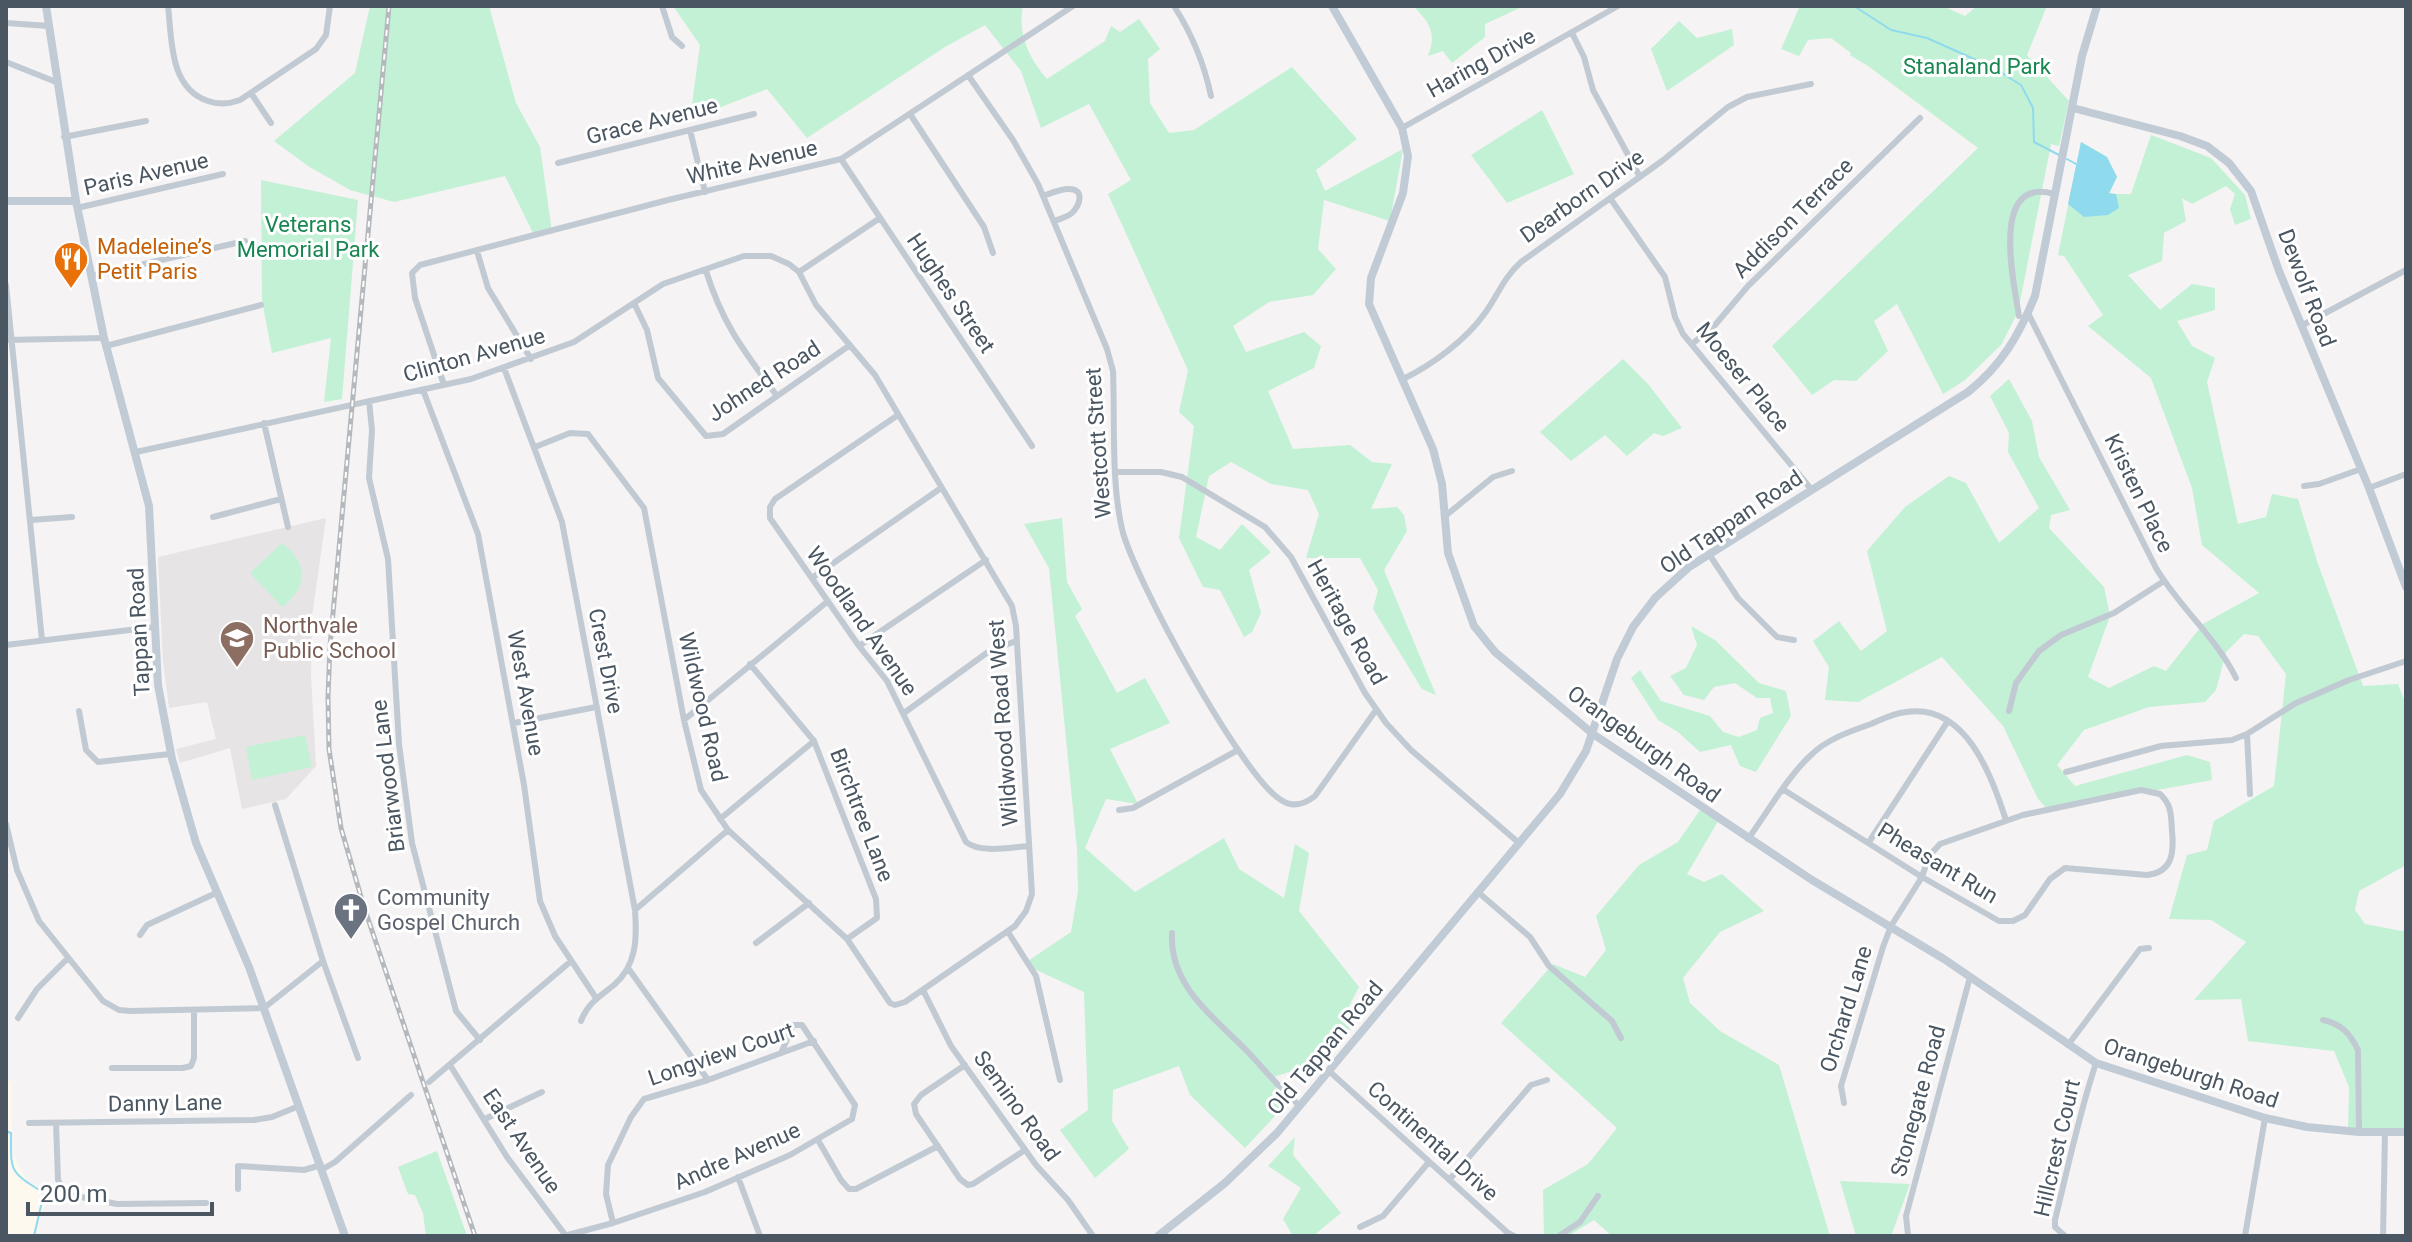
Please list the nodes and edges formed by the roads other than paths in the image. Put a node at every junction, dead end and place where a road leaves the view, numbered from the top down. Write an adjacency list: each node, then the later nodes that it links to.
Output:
1 (46, 6): 11 (street, Tappan Road)
2 (168, 6): 18 (street)
3 (330, 6): 18 (street)
4 (662, 6): 13 (street)
5 (1073, 6): 15 (street, White Avenue)
6 (1174, 6): 19 (street)
7 (1332, 6): 26 (street, Orangeburgh Road)
8 (2097, 6): 20 (street, Old Tappan Road)
9 (1614, 7): 12 (street, Haring Drive)
10 (6, 23): 11 (street)
11 (49, 26): 16 (street, Tappan Road)
12 (1572, 33): 26 (street, Haring Drive); 32 (street)
13 (682, 46)
14 (6, 62): 16 (street)
15 (968, 75): 22 (street, White Avenue); 35 (street, Westcott Street)
16 (56, 82): 28 (street, Tappan Road)
17 (1811, 84): 32 (street, Dearborn Drive)
18 (251, 93): 25 (street)
19 (1211, 96)
20 (2073, 108): 34 (street, Old Tappan Road); 52 (street, Dewolf Road)
21 (754, 114): 27 (street, Grace Avenue)
22 (910, 114): 29 (street, White Avenue); 43 (street)
23 (1920, 118): 55 (street, Addison Terrace)
24 (146, 121): 28 (street)
25 (271, 123)
26 (1402, 128): 59 (street, Orangeburgh Road)
27 (690, 130): 30 (street, Grace Avenue); 33 (street)
28 (64, 137): 38 (street, Tappan Road)
29 (841, 159): 33 (street, White Avenue); 39 (street, Hughes Street)
30 (558, 163)
31 (223, 174): 38 (street, Paris Avenue)
32 (1640, 177): 36 (street, Dearborn Drive)
33 (705, 192): 42 (street, White Avenue)
34 (2054, 194): 51 (street, Old Tappan Road); 51 (street, Kristen Place)
35 (1043, 196): 40 (street, Westcott Street); 40 (street)
36 (1610, 198): 55 (street, Moeser Place); 59 (street, Dearborn Drive)
37 (6, 201): 38 (street, Paris Avenue)
38 (76, 205): 47 (street, Tappan Road)
39 (880, 218): 46 (street); 66 (street, Hughes Street)
40 (1054, 221): 71 (street, Westcott Street)
41 (245, 241): 47 (street)
42 (477, 251): 57 (street); 60 (street, White Avenue)
43 (993, 253)
44 (2406, 270): 52 (street)
45 (706, 271): 46 (street, Clinton Avenue); 49 (street, Clinton Avenue); 62 (street)
46 (799, 272): 56 (street, Wildwood Road West)
47 (91, 276): 54 (street, Tappan Road)
48 (6, 285): 53 (street)
49 (634, 303): 57 (street, Clinton Avenue); 62 (street, Johned Road)
50 (261, 305): 54 (street)
51 (2024, 314): 76 (street, Old Tappan Road); 86 (street, Kristen Place)
52 (2301, 326): 69 (street, Dewolf Road)
53 (9, 340): 54 (street); 81 (street)
54 (105, 342): 68 (street, Tappan Road)
55 (1692, 344): 76 (street, Moeser Place)
56 (850, 345): 62 (street, Johned Road); 64 (street, Wildwood Road West)
57 (531, 359): 58 (street, Clinton Avenue)
58 (504, 368): 60 (street, Clinton Avenue); 67 (street, Crest Drive)
59 (1403, 379): 80 (street, Orangeburgh Road)
60 (444, 385): 61 (street, Clinton Avenue)
61 (423, 390): 63 (street, Clinton Avenue); 105 (street, West Avenue)
62 (777, 396)
63 (369, 401): 65 (street, Clinton Avenue); 150 (street, Briarwood Lane)
64 (898, 415): 74 (street, Wildwood Road West); 85 (street, Woodland Avenue)
65 (264, 423): 68 (street, Clinton Avenue); 77 (street)
66 (1032, 446)
67 (535, 447): 98 (street, Crest Drive); 103 (street, Wildwood Road)
68 (136, 452): 89 (street, Tappan Road)
69 (2361, 469): 73 (street); 75 (street, Dewolf Road)
70 (1512, 471): 80 (street)
71 (1117, 472): 99 (street, Heritage Road); 109 (street, Westcott Street)
72 (2406, 474): 75 (street)
73 (2304, 486)
74 (941, 488): 84 (street, Wildwood Road West); 85 (street)
75 (2369, 488): 87 (street, Dewolf Road)
76 (1811, 489): 83 (street, Old Tappan Road)
77 (281, 499): 79 (street); 82 (street)
78 (72, 517): 81 (street)
79 (213, 517)
80 (1444, 517): 106 (street, Orangeburgh Road)
81 (31, 520): 90 (street)
82 (288, 527)
83 (1709, 554): 91 (street); 106 (street, Old Tappan Road)
84 (986, 560): 92 (street, Wildwood Road West); 94 (street)
85 (812, 578): 88 (street, Woodland Avenue)
86 (2164, 581): 97 (street, Kristen Place); 101 (street)
87 (2406, 587)
88 (828, 601): 94 (street, Woodland Avenue); 96 (street)
89 (154, 627): 90 (street); 110 (street, Tappan Road)
90 (42, 640): 93 (street)
91 (1794, 640)
92 (1016, 641): 102 (street); 124 (street, Wildwood Road West)
93 (6, 645)
94 (859, 646): 102 (street, Woodland Avenue)
95 (2406, 661): 107 (street)
96 (750, 664): 103 (street); 108 (street, Birchtree Lane)
97 (2236, 678)
98 (596, 707): 105 (street); 129 (street, Crest Drive)
99 (1376, 710): 109 (street, Westcott Street); 123 (street, Heritage Road)
100 (79, 711): 110 (street)
101 (2009, 711)
102 (904, 713): 124 (street, Woodland Avenue)
103 (684, 720): 116 (street, Wildwood Road)
104 (1948, 721): 112 (street); 117 (street); 122 (street)
105 (514, 723): 139 (street, West Avenue)
106 (1593, 734): 121 (street, Orangeburgh Road); 123 (street, Old Tappan Road)
107 (2247, 734): 111 (street); 113 (street)
108 (814, 741): 116 (street); 134 (street, Birchtree Lane)
109 (1238, 750): 115 (street)
110 (170, 754): 126 (street, Tappan Road)
111 (2066, 772)
112 (1784, 790): 121 (street); 122 (street, Pheasant Run)
113 (2250, 794)
114 (275, 805): 138 (street)
115 (1119, 810)
116 (720, 819): 119 (street, Wildwood Road)
117 (2006, 820): 120 (street, Orchard Lane); 125 (street, Orchard Lane)
118 (6, 824): 137 (street)
119 (728, 830): 128 (street, Wildwood Road); 129 (street)
120 (2172, 832): 125 (street, Pheasant Run)
121 (1748, 839): 130 (street, Orangeburgh Road)
122 (1869, 842): 125 (street, Pheasant Run)
123 (1519, 843): 127 (street, Old Tappan Road)
124 (1029, 846): 131 (street, Wildwood Road West)
125 (1922, 877): 130 (street, Orchard Lane)
126 (216, 893): 133 (street); 144 (street, Tappan Road)
127 (1479, 893): 149 (street); 159 (street, Old Tappan Road)
128 (809, 903): 134 (street, Wildwood Road); 135 (street)
129 (635, 910): 140 (street, Crest Drive)
130 (1891, 926): 141 (street, Orangeburgh Road); 166 (street, Orchard Lane)
131 (1008, 932): 142 (street, Wildwood Road West); 161 (street)
132 (1172, 933): 168 (street)
133 (140, 935)
134 (847, 939): 142 (street, Wildwood Road)
135 (756, 943)
136 (2149, 948): 152 (street)
137 (68, 958): 145 (street); 146 (street)
138 (323, 961): 144 (street); 154 (street)
139 (570, 962): 143 (street, West Avenue); 150 (street)
140 (628, 968): 143 (street); 160 (street)
141 (1970, 977): 152 (street, Orangeburgh Road); 188 (street, Stonegate Road)
142 (923, 990): 157 (street, Semino Road)
143 (596, 998): 148 (street)
144 (264, 1008): 145 (street); 167 (street, Tappan Road)
145 (194, 1011): 158 (street)
146 (18, 1018)
147 (2323, 1020): 173 (street)
148 (581, 1021)
149 (1621, 1038)
150 (480, 1040): 156 (street)
151 (814, 1041): 153 (street, Longview Court); 153 (street); 176 (street, Longview Court)
152 (2068, 1045): 155 (street, Orangeburgh Road)
153 (782, 1051): 160 (street, Longview Court)
154 (358, 1058)
155 (2096, 1063): 169 (street, Orangeburgh Road); 196 (street, Hillcrest Court)
156 (450, 1065): 163 (street); 170 (street, East Avenue)
157 (965, 1065): 177 (street); 178 (street, Semino Road)
158 (112, 1068)
159 (1329, 1071): 168 (street, Old Tappan Road); 179 (street, Continental Drive)
160 (708, 1080): 186 (street, Longview Court)
161 (1060, 1080)
162 (1547, 1080): 182 (street)
163 (429, 1082)
164 (542, 1092): 170 (street)
165 (411, 1095): 180 (street)
166 (1844, 1103)
167 (299, 1106): 172 (street, Danny Lane); 180 (street, Tappan Road)
168 (1300, 1106): 193 (street, Old Tappan Road)
169 (2265, 1118): 173 (street, Orangeburgh Road); 197 (street)
170 (485, 1119): 190 (street, East Avenue)
171 (29, 1123): 172 (street, Danny Lane)
172 (56, 1123): 185 (street)
173 (2359, 1132): 175 (street, Orangeburgh Road)
174 (2406, 1132): 175 (street, Orangeburgh Road)
175 (2385, 1133): 198 (street)
176 (818, 1140): 177 (street, Andre Avenue); 181 (street, Andre Avenue)
177 (938, 1146): 178 (street)
178 (1025, 1150): 192 (street, Semino Road)
179 (1429, 1162): 182 (street, Continental Drive); 187 (street)
180 (322, 1167): 183 (street); 189 (street, Tappan Road)
181 (738, 1177): 186 (street, Andre Avenue); 191 (street)
182 (1449, 1180): 194 (street, Continental Drive)
183 (238, 1189)
184 (1598, 1196): 195 (street)
185 (206, 1203)
186 (613, 1223): 190 (street, Andre Avenue)
187 (1360, 1227)
188 (1908, 1235)
189 (345, 1236)
190 (565, 1236)
191 (760, 1236)
192 (1093, 1236)
193 (1158, 1236)
194 (1514, 1236)
195 (1559, 1236)
196 (2065, 1236)
197 (2245, 1236)
198 (2383, 1236)

